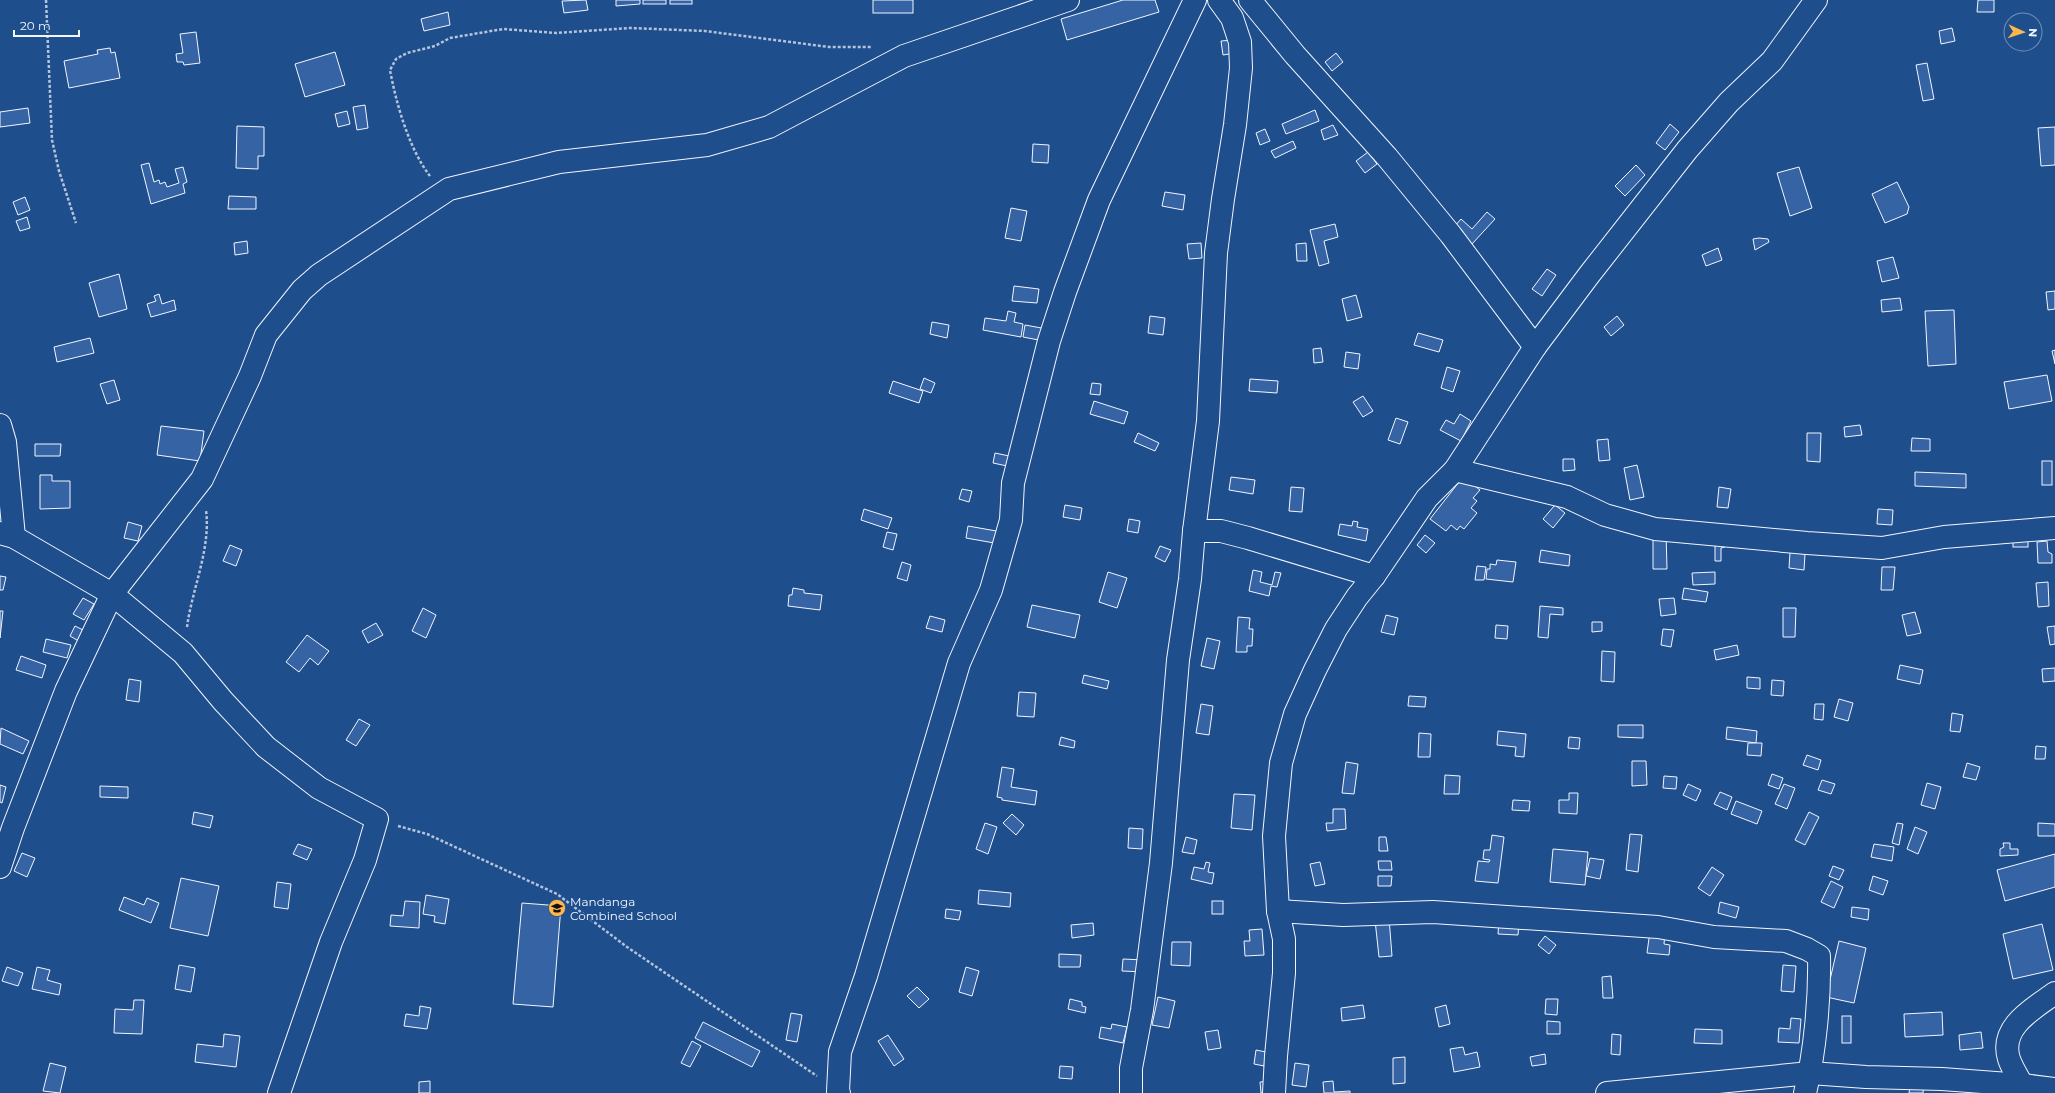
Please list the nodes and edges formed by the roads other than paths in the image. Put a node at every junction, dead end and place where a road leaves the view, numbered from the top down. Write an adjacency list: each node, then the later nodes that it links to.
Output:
1 (1068, 0): 13 (street)
2 (1195, 0): 21 (street)
3 (1219, 0): 10 (street)
4 (1250, 0): 6 (street)
5 (1816, 0): 6 (street)
6 (1535, 347): 8 (street)
7 (0, 425): 11 (street)
8 (1455, 470): 9 (street); 12 (street)
9 (2055, 528)
10 (1194, 531): 12 (street); 23 (street)
11 (7, 535): 13 (street)
12 (1374, 576): 15 (street)
13 (112, 594): 14 (street); 22 (street)
14 (0, 867)
15 (1278, 911): 17 (street); 24 (street)
16 (2055, 993): 18 (street)
17 (1807, 1083): 19 (street); 25 (street)
18 (2022, 1084): 19 (street); 20 (street)
19 (1942, 1086)
20 (2055, 1089)
21 (838, 1092)
22 (279, 1093)
23 (1131, 1093)
24 (1274, 1093)
25 (1607, 1093)

